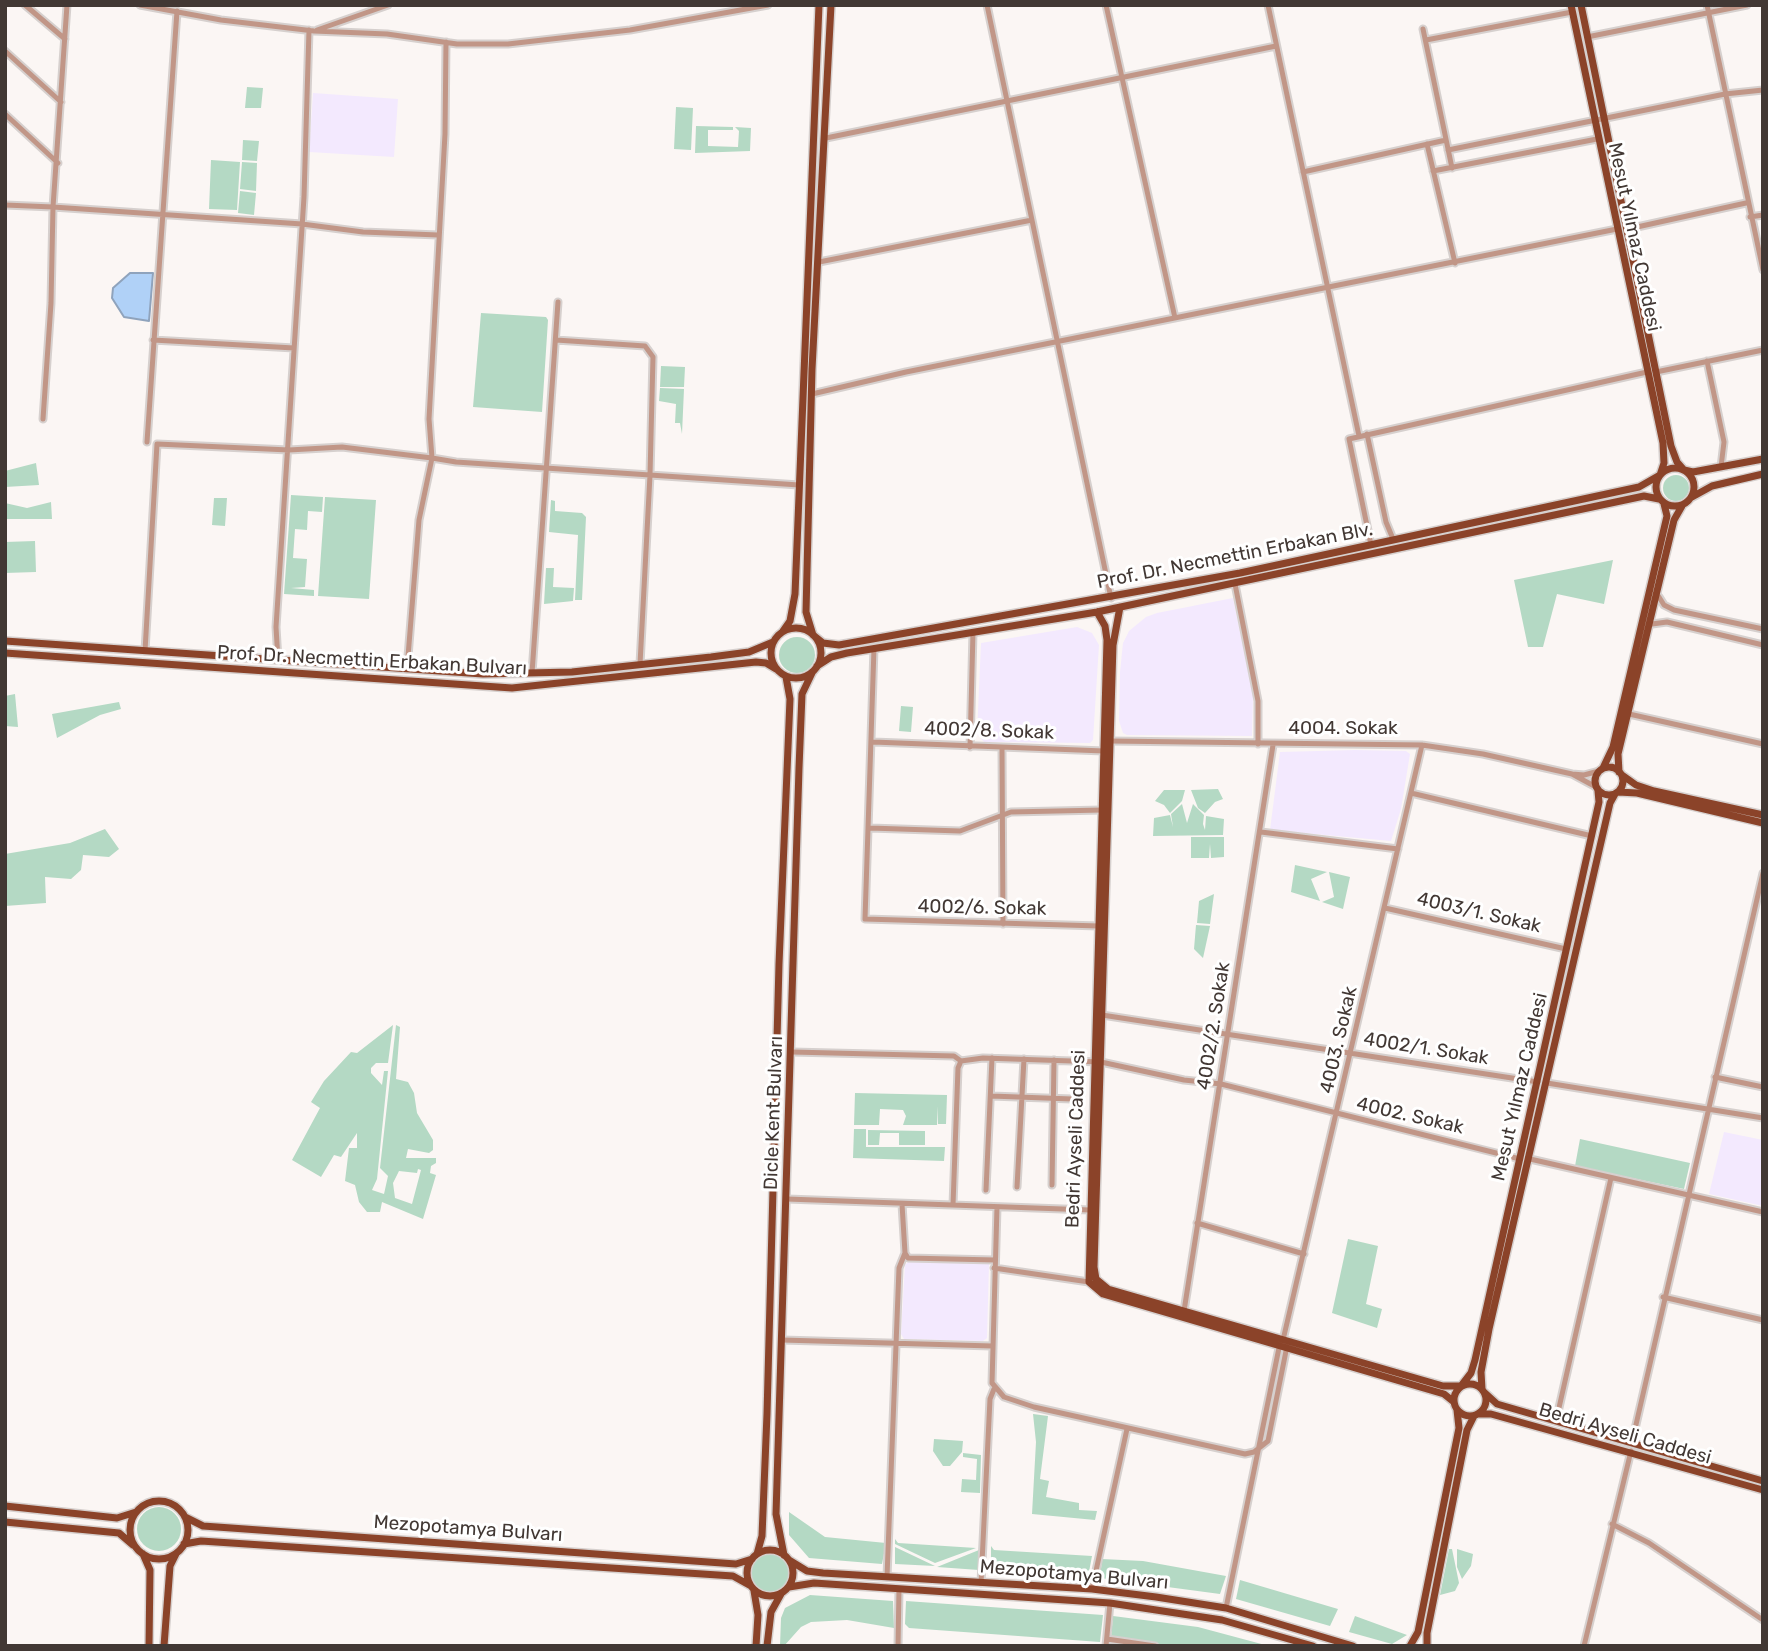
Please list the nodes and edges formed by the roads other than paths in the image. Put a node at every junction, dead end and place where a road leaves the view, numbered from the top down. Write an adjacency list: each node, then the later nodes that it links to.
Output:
1 (25, 5): 21 (street)
2 (67, 5): 21 (street)
3 (140, 5): 16 (street)
4 (388, 5): 19 (street)
5 (768, 5): 14 (street)
6 (819, 5): 81 (main road)
7 (831, 5): 34 (main road)
8 (987, 5): 29 (street)
9 (1106, 5): 26 (street)
10 (1268, 5): 24 (street)
11 (1581, 5): 20 (main road, Mesut Yılmaz Caddesi)
12 (1707, 5): 17 (street)
13 (1748, 5): 17 (street)
14 (751, 7): 23 (street)
15 (1572, 8): 22 (street); 33 (main road, Mesut Yılmaz Caddesi)
16 (177, 11): 19 (street); 46 (street)
17 (1709, 13): 20 (street); 28 (street)
18 (1423, 29): 22 (street)
19 (312, 31): 23 (street); 50 (street)
20 (1587, 37): 32 (main road, Mesut Yılmaz Caddesi)
21 (65, 39): 30 (street)
22 (1426, 40): 35 (street)
23 (446, 42): 53 (street)
24 (1276, 46): 26 (street); 42 (street)
25 (5, 51): 30 (street)
26 (1121, 77): 29 (street); 59 (street)
27 (1763, 90): 28 (street)
28 (1726, 94): 32 (street); 43 (street)
29 (1008, 100): 34 (street); 49 (street)
30 (61, 102): 39 (street)
31 (5, 114): 39 (street)
32 (1605, 121): 33 (street); 52 (main road, Mesut Yılmaz Caddesi)
33 (1594, 122): 36 (main road, Mesut Yılmaz Caddesi); 38 (street)
34 (826, 138): 54 (main road)
35 (1446, 139): 37 (street); 38 (street)
36 (1597, 139): 40 (street); 51 (main road, Mesut Yılmaz Caddesi)
37 (1427, 144): 41 (street); 42 (street)
38 (1448, 150): 40 (street)
39 (58, 163): 45 (street)
40 (1452, 168): 41 (street)
41 (1433, 171): 55 (street)
42 (1303, 172): 57 (street)
43 (1746, 202): 48 (street); 52 (street)
44 (5, 205): 45 (street)
45 (53, 207): 46 (street); 68 (street)
46 (162, 215): 50 (street); 60 (street)
47 (1763, 215): 48 (street)
48 (1750, 217): 56 (street)
49 (1032, 220): 54 (street); 62 (street)
50 (302, 224): 53 (street); 63 (street)
51 (1617, 229): 55 (street); 66 (main road, Mesut Yılmaz Caddesi)
52 (1628, 229): 66 (main road, Mesut Yılmaz Caddesi)
53 (438, 234): 73 (street)
54 (819, 262): 67 (main road)
55 (1455, 263): 57 (street)
56 (1763, 270)
57 (1328, 288): 59 (street); 70 (street)
58 (558, 302): 61 (street)
59 (1175, 318): 62 (street)
60 (153, 340): 63 (street); 71 (street)
61 (556, 340): 76 (street); 79 (street)
62 (1056, 342): 67 (street); 89 (street)
63 (294, 348): 72 (street)
64 (1763, 349): 65 (street)
65 (1707, 361): 66 (street); 75 (street)
66 (1652, 372): 69 (street); 77 (main road, Mesut Yılmaz Caddesi); 80 (main road, Mesut Yılmaz Caddesi)
67 (812, 394): 96 (main road)
68 (43, 419)
69 (1367, 434): 70 (street); 85 (street)
70 (1359, 436): 86 (street)
71 (147, 442)
72 (289, 450): 73 (street); 101 (street); 103 (street)
73 (432, 458): 76 (street); 105 (street)
74 (1763, 459): 75 (main road)
75 (1721, 467): 77 (main road)
76 (547, 468): 79 (street); 108 (street)
77 (1684, 470): 80 (main road); 82 (main road)
78 (1763, 474): 82 (main road)
79 (650, 475): 81 (street); 104 (street)
80 (1660, 475): 83 (main road); 85 (main road, Prof. Dr. Necmettin Erbakan Blv.)
81 (799, 485): 94 (main road)
82 (1692, 498): 84 (main road)
83 (1662, 501): 84 (main road); 87 (main road, Prof. Dr. Necmettin Erbakan Blv.); 120 (main road)
84 (1682, 506): 88 (main road)
85 (1393, 540): 86 (main road, Prof. Dr. Necmettin Erbakan Blv.)
86 (1371, 545): 89 (main road, Prof. Dr. Necmettin Erbakan Blv.)
87 (1235, 584): 90 (main road, Prof. Dr. Necmettin Erbakan Blv.); 113 (street)
88 (1658, 597): 92 (main road); 93 (street)
89 (1111, 598): 96 (main road, Prof. Dr. Necmettin Erbakan Blv.)
90 (1120, 607): 91 (main road, Prof. Dr. Necmettin Erbakan Blv.); 111 (main road, Bedri Ayseli Caddesi)
91 (1097, 612): 95 (main road, Prof. Dr. Necmettin Erbakan Blv.); 119 (main road, Bedri Ayseli Caddesi)
92 (1652, 624): 99 (street); 110 (main road)
93 (1763, 629)
94 (783, 632): 96 (main road); 98 (main road)
95 (973, 632): 100 (main road, Prof. Dr. Necmettin Erbakan Blv.); 117 (street)
96 (813, 635): 107 (main road)
97 (5, 641): 101 (main road, Prof. Dr. Necmettin Erbakan Bulvarı)
98 (773, 642): 104 (main road, Prof. Dr. Necmettin Erbakan Bulvarı); 106 (main road)
99 (1763, 645)
100 (874, 648): 107 (main road, Prof. Dr. Necmettin Erbakan Blv.); 112 (street)
101 (145, 651): 103 (main road, Prof. Dr. Necmettin Erbakan Bulvarı)
102 (5, 653): 106 (main road, Prof. Dr. Necmettin Erbakan Bulvarı)
103 (278, 660): 105 (main road, Prof. Dr. Necmettin Erbakan Bulvarı)
104 (640, 664): 108 (main road, Prof. Dr. Necmettin Erbakan Bulvarı)
105 (407, 669): 108 (main road, Prof. Dr. Necmettin Erbakan Bulvarı)
106 (776, 669): 109 (main road)
107 (814, 670): 109 (main road); 141 (main road, Dicle Kent Bulvarı)
108 (532, 673)
109 (786, 677): 206 (main road, Dicle Kent Bulvarı)
110 (1629, 714): 114 (street); 121 (main road)
111 (1110, 741): 113 (street, 4004. Sokak); 139 (main road, Bedri Ayseli Caddesi)
112 (873, 742): 117 (street, 4002/8. Sokak); 130 (street)
113 (1258, 744): 115 (street, 4004. Sokak)
114 (1763, 744)
115 (1273, 745): 116 (street, 4004. Sokak); 131 (street, 4002/2. Sokak)
116 (1422, 745): 122 (street, 4004. Sokak); 124 (street, 4003. Sokak)
117 (970, 747): 118 (street, 4002/8. Sokak)
118 (1002, 749): 119 (street, 4002/8. Sokak); 127 (street)
119 (1104, 751): 126 (main road, Bedri Ayseli Caddesi)
120 (1601, 769): 121 (main road); 122 (street); 123 (main road)
121 (1621, 773): 125 (main road); 128 (main road)
122 (1572, 774): 123 (street)
123 (1597, 789): 125 (main road); 132 (main road, Mesut Yılmaz Caddesi)
124 (1411, 793): 132 (street); 133 (street, 4003. Sokak)
125 (1617, 793): 129 (main road); 150 (main road, Mesut Yılmaz Caddesi)
126 (1102, 810): 127 (street); 137 (main road, Bedri Ayseli Caddesi)
127 (1003, 813): 130 (street); 136 (street)
128 (1763, 815)
129 (1763, 822)
130 (870, 828): 136 (street, 4002/6. Sokak)
131 (1261, 832): 133 (street); 140 (street, 4002/2. Sokak)
132 (1592, 836): 138 (main road, Mesut Yılmaz Caddesi)
133 (1398, 849): 135 (street, 4003. Sokak)
134 (1763, 873): 148 (street)
135 (1385, 908): 138 (street, 4003/1. Sokak); 142 (street, 4003. Sokak)
136 (1003, 924): 137 (street, 4002/6. Sokak)
137 (1099, 926): 147 (main road, Bedri Ayseli Caddesi)
138 (1566, 949): 149 (main road, Mesut Yılmaz Caddesi)
139 (1102, 1015): 140 (street, 4002/1. Sokak); 147 (main road, Bedri Ayseli Caddesi)
140 (1229, 1034): 142 (street, 4002/1. Sokak); 151 (street, 4002/2. Sokak)
141 (792, 1052): 146 (street, 4002. Sokak); 167 (main road, Dicle Kent Bulvarı)
142 (1351, 1054): 149 (street, 4002/1. Sokak); 158 (street, 4003. Sokak)
143 (992, 1058): 144 (street, 4002. Sokak); 146 (street, 4002. Sokak); 153 (street)
144 (1024, 1059): 145 (street, 4002. Sokak); 154 (street)
145 (1055, 1060): 147 (street, 4002. Sokak); 155 (street)
146 (961, 1061): 169 (street)
147 (1098, 1061): 151 (street, 4002. Sokak); 171 (main road, Bedri Ayseli Caddesi); 180 (main road, Bedri Ayseli Caddesi)
148 (1715, 1077): 152 (street); 157 (street)
149 (1538, 1082): 160 (main road, Mesut Yılmaz Caddesi)
150 (1547, 1083): 157 (street); 161 (main road, Mesut Yılmaz Caddesi)
151 (1221, 1084): 158 (street, 4002. Sokak); 173 (street, 4002/2. Sokak)
152 (1763, 1087)
153 (990, 1096): 154 (street); 165 (street)
154 (1022, 1097): 155 (street); 164 (street)
155 (1054, 1099): 156 (street); 163 (street)
156 (1072, 1099)
157 (1707, 1110): 159 (street); 166 (street)
158 (1338, 1116): 160 (street, 4002. Sokak); 175 (street, 4003. Sokak)
159 (1763, 1118)
160 (1520, 1159): 186 (main road, Mesut Yılmaz Caddesi)
161 (1530, 1160): 162 (street); 188 (main road, Mesut Yılmaz Caddesi)
162 (1611, 1178): 166 (street); 191 (street)
163 (1052, 1185)
164 (1017, 1187)
165 (986, 1190)
166 (1688, 1196): 172 (street); 179 (street)
167 (787, 1199): 168 (street); 182 (main road, Dicle Kent Bulvarı)
168 (902, 1204): 169 (street); 174 (street)
169 (953, 1205): 170 (street)
170 (997, 1207): 171 (street); 176 (street)
171 (1090, 1210): 178 (main road, Bedri Ayseli Caddesi)
172 (1763, 1212)
173 (1197, 1223): 175 (street); 180 (street, 4002/2. Sokak)
174 (905, 1254): 176 (street); 183 (street)
175 (1304, 1254): 184 (street, 4003. Sokak)
176 (995, 1261): 177 (street)
177 (994, 1268): 178 (street); 185 (street)
178 (1089, 1282): 184 (main road, Bedri Ayseli Caddesi)
179 (1663, 1297): 181 (street); 193 (street)
180 (1184, 1311): 184 (main road, Bedri Ayseli Caddesi)
181 (1763, 1320)
182 (782, 1340): 183 (street); 207 (main road, Dicle Kent Bulvarı)
183 (898, 1343): 185 (street); 208 (street)
184 (1284, 1343): 186 (main road, Bedri Ayseli Caddesi); 189 (main road, Bedri Ayseli Caddesi); 194 (street, 4003. Sokak)
185 (992, 1346): 187 (street)
186 (1461, 1386): 188 (main road); 189 (main road)
187 (994, 1390): 192 (street); 209 (street)
188 (1483, 1391): 190 (main road); 191 (main road, Bedri Ayseli Caddesi)
189 (1456, 1406): 190 (main road); 227 (main road)
190 (1476, 1415): 193 (main road, Bedri Ayseli Caddesi); 228 (main road)
191 (1556, 1421): 193 (main road, Bedri Ayseli Caddesi)
192 (1127, 1429): 194 (street); 213 (street)
193 (1631, 1447): 195 (main road, Bedri Ayseli Caddesi); 196 (main road, Bedri Ayseli Caddesi); 201 (street)
194 (1259, 1448): 216 (street, 4003. Sokak)
195 (1763, 1481)
196 (1763, 1490)
197 (5, 1506): 198 (main road)
198 (137, 1511): 199 (main road); 203 (main road)
199 (184, 1517): 202 (main road); 206 (main road, Mezopotamya Bulvarı)
200 (5, 1522): 203 (main road)
201 (1612, 1524): 217 (street); 229 (street)
202 (184, 1544): 204 (main road); 211 (main road, Mezopotamya Bulvarı)
203 (136, 1547): 205 (main road)
204 (178, 1552): 205 (main road); 220 (main road)
205 (142, 1553): 219 (main road)
206 (754, 1556): 207 (main road); 211 (main road)
207 (787, 1558): 208 (main road, Mezopotamya Bulvarı); 210 (main road)
208 (887, 1577): 209 (main road, Mezopotamya Bulvarı)
209 (981, 1583): 213 (main road, Mezopotamya Bulvarı)
210 (789, 1587): 212 (main road, Mezopotamya Bulvarı); 214 (main road)
211 (752, 1588): 214 (main road); 221 (main road)
212 (899, 1589): 215 (main road, Mezopotamya Bulvarı); 223 (street)
213 (1091, 1589): 216 (main road, Mezopotamya Bulvarı)
214 (781, 1594): 222 (main road)
215 (1110, 1603): 218 (street); 225 (main road, Mezopotamya Bulvarı)
216 (1226, 1608): 226 (main road, Mezopotamya Bulvarı)
217 (1763, 1620)
218 (1107, 1642): 224 (street)
219 (149, 1646)
220 (164, 1646)
221 (756, 1646)
222 (767, 1646)
223 (898, 1646)
224 (1155, 1646)
225 (1312, 1646)
226 (1353, 1646)
227 (1410, 1646)
228 (1427, 1646)
229 (1584, 1646)

